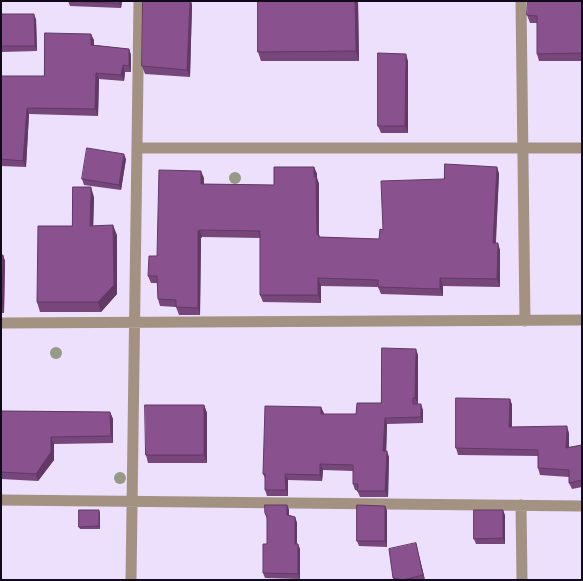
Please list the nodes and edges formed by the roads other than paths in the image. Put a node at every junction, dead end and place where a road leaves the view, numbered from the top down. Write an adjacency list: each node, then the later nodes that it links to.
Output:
1 (139, 1): 3 (street)
2 (520, 1): 4 (street)
3 (137, 148): 4 (street); 8 (street)
4 (523, 148): 5 (street); 7 (street)
5 (582, 148)
6 (582, 320): 7 (street)
7 (525, 321): 8 (street)
8 (134, 322): 9 (street); 11 (street)
9 (1, 323)
10 (1, 500): 11 (street)
11 (132, 501): 12 (street); 14 (street)
12 (521, 505): 13 (street); 15 (street)
13 (582, 506)
14 (131, 580)
15 (522, 580)

